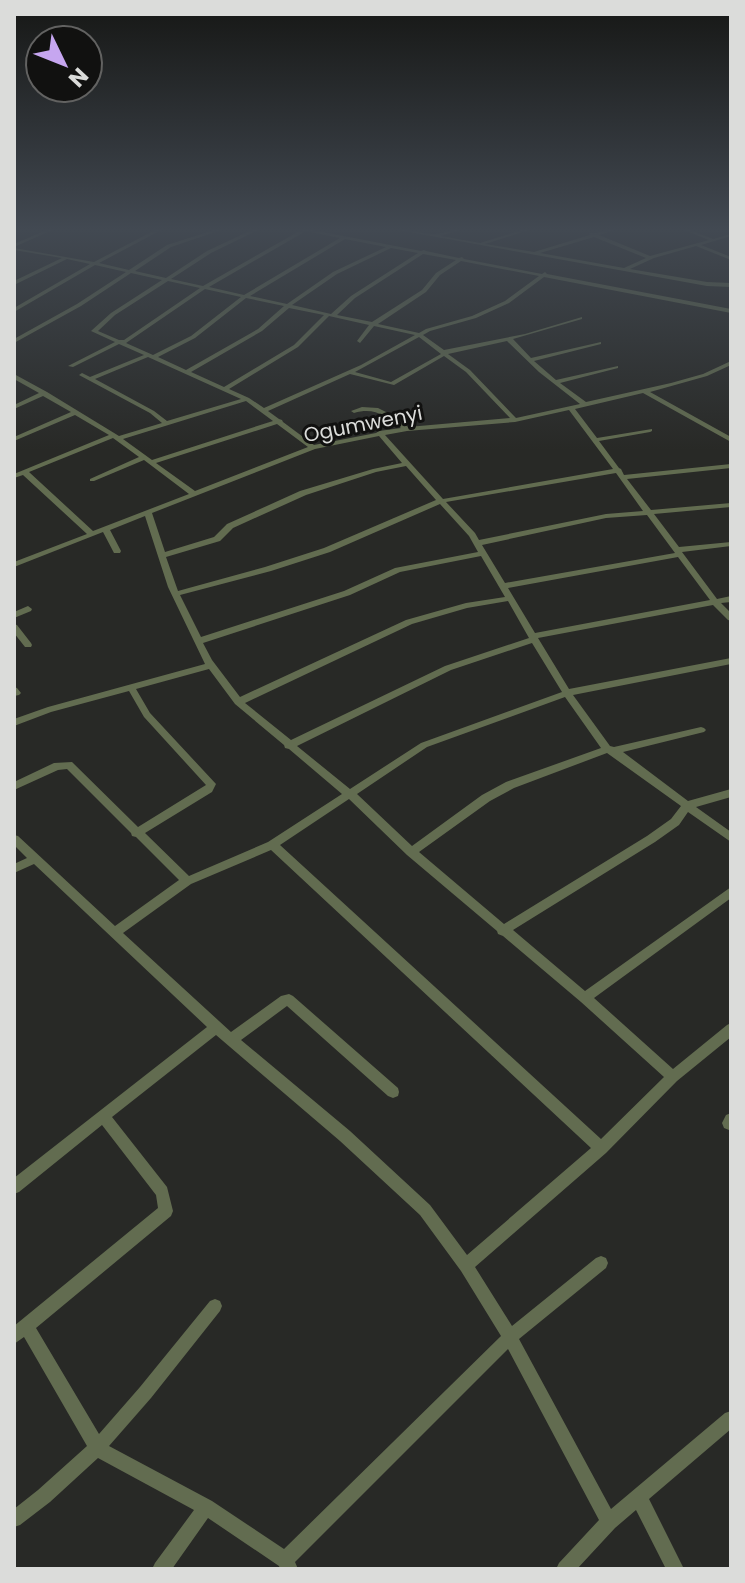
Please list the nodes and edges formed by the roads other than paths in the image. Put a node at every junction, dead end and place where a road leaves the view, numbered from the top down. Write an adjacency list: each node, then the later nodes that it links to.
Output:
1 (84, 302): 18 (street)
2 (133, 302): 20 (street)
3 (183, 302): 20 (street)
4 (238, 302): 23 (street)
5 (274, 302): 11 (street)
6 (293, 302): 11 (street)
7 (347, 302): 13 (street)
8 (407, 302): 15 (street)
9 (503, 302): 16 (street)
10 (685, 302): 12 (street)
11 (289, 305): 13 (street); 28 (street)
12 (731, 311)
13 (331, 314): 15 (street); 34 (street)
14 (580, 318): 17 (street)
15 (373, 324): 16 (street); 19 (street)
16 (418, 334): 22 (street); 29 (street)
17 (508, 338): 22 (street); 24 (street)
18 (14, 341)
19 (360, 341)
20 (123, 342): 23 (street); 26 (street)
21 (599, 343): 24 (street)
22 (445, 352): 29 (street); 44 (street)
23 (152, 356): 28 (street); 32 (street)
24 (529, 360): 33 (street)
25 (731, 363): 35 (street, Ogumwenyi)
26 (71, 366)
27 (616, 367): 33 (street)
28 (187, 372): 34 (street)
29 (350, 372): 41 (street)
30 (82, 375): 32 (street)
31 (15, 378): 36 (street)
32 (90, 379): 46 (street)
33 (555, 382): 38 (street)
34 (226, 388): 37 (street)
35 (645, 392): 38 (street, Ogumwenyi); 51 (street)
36 (45, 393): 39 (street); 43 (street)
37 (247, 399): 41 (street); 46 (street)
38 (585, 405): 40 (street, Ogumwenyi)
39 (14, 407)
40 (571, 408): 44 (street, Ogumwenyi); 54 (street)
41 (265, 410): 45 (street)
42 (354, 411): 47 (street)
43 (77, 412): 52 (street); 53 (street)
44 (515, 420): 47 (street, Ogumwenyi)
45 (280, 421): 56 (street); 57 (street)
46 (167, 424): 52 (street)
47 (407, 429): 50 (street, Ogumwenyi)
48 (731, 429): 51 (street)
49 (650, 430): 54 (street)
50 (379, 433): 56 (street, Ogumwenyi); 58 (street)
51 (720, 434): 55 (street)
52 (116, 436): 57 (street); 60 (street)
53 (14, 439)
54 (595, 440): 61 (street)
55 (731, 440)
56 (313, 447): 64 (street, Ogumwenyi)
57 (148, 460): 63 (street); 64 (street)
58 (407, 464): 65 (street); 76 (street)
59 (731, 466): 61 (street)
60 (24, 472): 62 (street); 70 (street)
61 (622, 474): 65 (street); 67 (street)
62 (14, 476)
63 (92, 480)
64 (194, 494): 68 (street, Ogumwenyi)
65 (441, 501): 71 (street); 79 (street)
66 (731, 505): 67 (street)
67 (650, 512): 71 (street); 74 (street)
68 (148, 513): 69 (street, Ogumwenyi); 76 (street)
69 (106, 530): 70 (street, Ogumwenyi); 73 (street)
70 (93, 535): 77 (street, Ogumwenyi)
71 (478, 543): 75 (street)
72 (731, 544): 74 (street)
73 (117, 551)
74 (678, 552): 78 (street); 82 (street)
75 (484, 553): 78 (street); 88 (street)
76 (164, 555): 79 (street)
77 (14, 565)
78 (505, 586): 80 (street)
79 (175, 594): 88 (street)
80 (511, 598): 87 (street); 94 (street)
81 (731, 599): 82 (street)
82 (716, 603): 85 (street); 87 (street)
83 (28, 609): 84 (street)
84 (14, 615)
85 (731, 618)
86 (14, 627): 89 (street)
87 (533, 638): 93 (street); 97 (street)
88 (199, 641): 91 (street)
89 (28, 645)
90 (731, 661): 93 (street)
91 (211, 665): 92 (street); 94 (street)
92 (131, 687): 95 (street); 103 (street)
93 (567, 693): 98 (street); 101 (street)
94 (238, 702): 97 (street)
95 (14, 723)
96 (701, 730): 98 (street)
97 (288, 746): 101 (street)
98 (611, 750): 102 (street); 107 (street)
99 (14, 786): 103 (street)
100 (731, 793): 102 (street)
101 (351, 795): 106 (street); 107 (street)
102 (688, 805): 104 (street); 112 (street)
103 (136, 833): 110 (street)
104 (731, 838)
105 (14, 839): 108 (street)
106 (272, 845): 110 (street); 121 (street)
107 (411, 852): 112 (street)
108 (36, 858): 109 (street); 113 (street)
109 (14, 869)
110 (187, 881): 113 (street)
111 (731, 892): 114 (street)
112 (502, 931): 114 (street)
113 (114, 933): 115 (street)
114 (585, 998): 118 (street)
115 (216, 1027): 117 (street); 120 (street)
116 (731, 1029): 118 (street)
117 (231, 1040): 119 (street); 124 (street)
118 (673, 1077): 121 (street)
119 (393, 1092)
120 (104, 1117): 122 (street); 126 (street)
121 (601, 1148): 124 (street)
122 (14, 1187)
123 (601, 1263): 127 (street)
124 (466, 1266): 127 (street)
125 (215, 1306): 129 (street)
126 (21, 1331): 129 (street)
127 (510, 1337): 133 (street); 134 (street)
128 (731, 1419): 130 (street)
129 (99, 1450): 131 (street); 132 (street)
130 (639, 1498): 133 (street); 137 (street)
131 (206, 1507): 134 (street); 135 (street)
132 (14, 1519)
133 (609, 1522): 136 (street)
134 (287, 1565)
135 (161, 1569)
136 (565, 1569)
137 (675, 1569)

